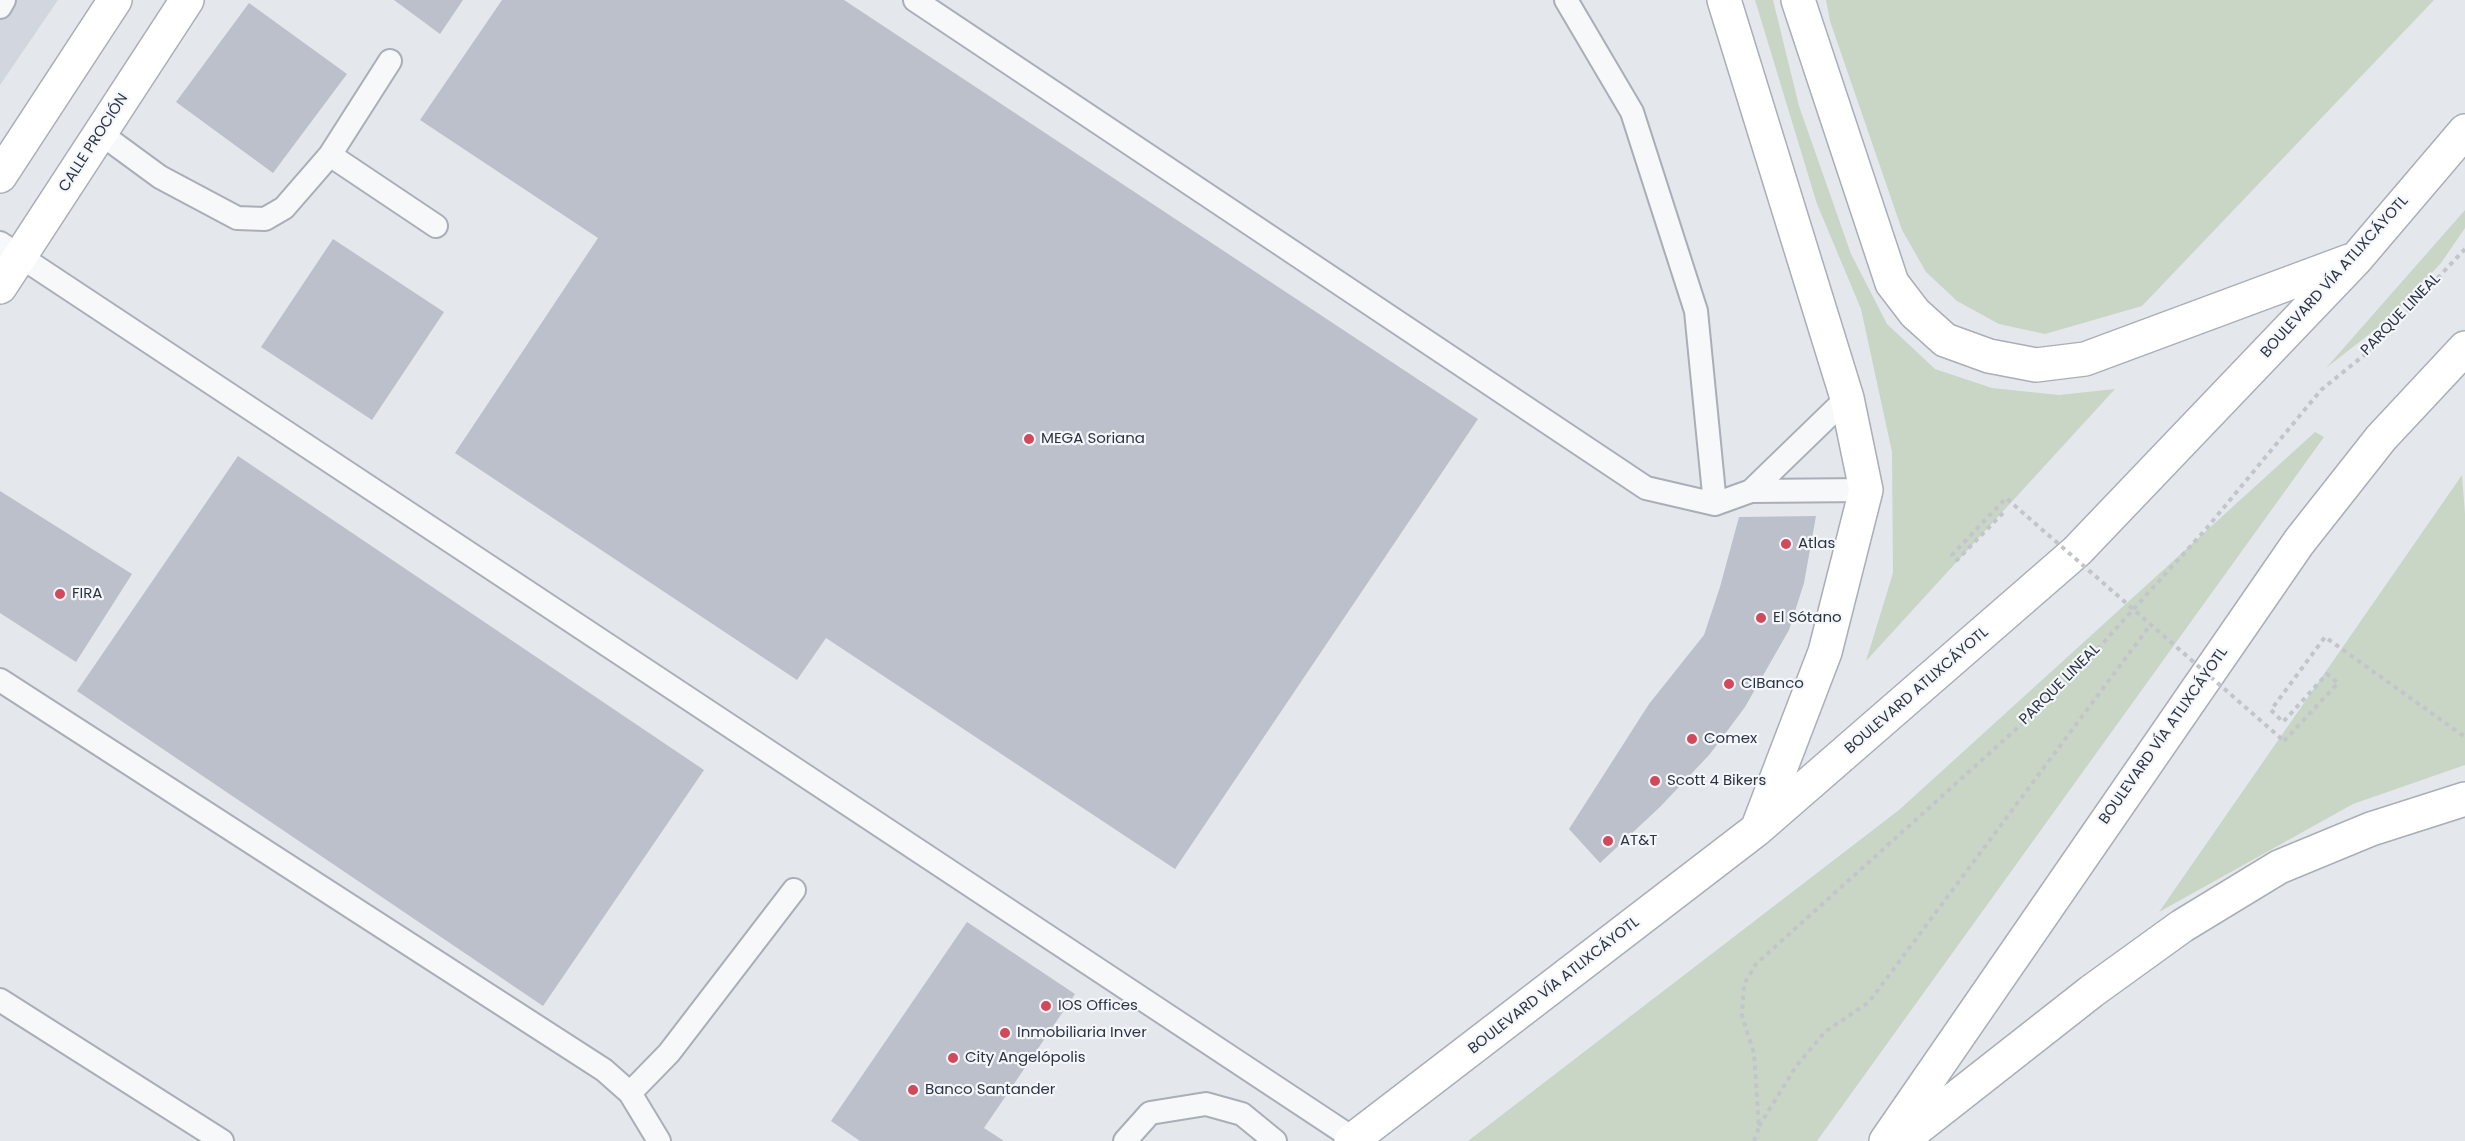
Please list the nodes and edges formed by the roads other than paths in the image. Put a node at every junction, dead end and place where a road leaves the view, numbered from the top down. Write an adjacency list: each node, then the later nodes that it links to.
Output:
1 (4, 0): 8 (lane)
2 (115, 0): 13 (main road)
3 (187, 0): 11 (main road, CALLE PROCIÓN)
4 (915, 0): 22 (lane)
5 (1566, 0): 22 (lane)
6 (1724, 0): 19 (main road)
7 (1798, 0): 16 (main road)
8 (0, 7)
9 (390, 61): 12 (lane)
10 (2465, 131): 16 (main road, BOULEVARD VÍA ATLIXCÁYOTL)
11 (100, 134): 12 (lane); 15 (main road, CALLE PROCIÓN)
12 (330, 155): 14 (lane)
13 (0, 176)
14 (436, 226)
15 (10, 250): 17 (main road, CALLE PROCIÓN); 30 (lane)
16 (2356, 259): 23 (main road, BOULEVARD VÍA ATLIXCÁYOTL)
17 (0, 287)
18 (2465, 348): 35 (main road, BOULEVARD VÍA ATLIXCÁYOTL)
19 (1847, 398): 20 (lane); 21 (main road)
20 (1751, 490): 21 (lane); 22 (lane)
21 (1866, 490): 26 (main road)
22 (1715, 504)
23 (2077, 551): 26 (main road, BOULEVARD ATLIXCÁYOTL)
24 (0, 680): 29 (lane)
25 (2465, 799): 36 (main road)
26 (1756, 830): 30 (main road, BOULEVARD VÍA ATLIXCÁYOTL)
27 (794, 890): 29 (lane)
28 (0, 1000): 31 (lane)
29 (630, 1094): 32 (lane)
30 (1353, 1140)
31 (222, 1141)
32 (659, 1141)
33 (1125, 1141): 34 (lane)
34 (1275, 1141)
35 (1886, 1141)
36 (1901, 1141)

